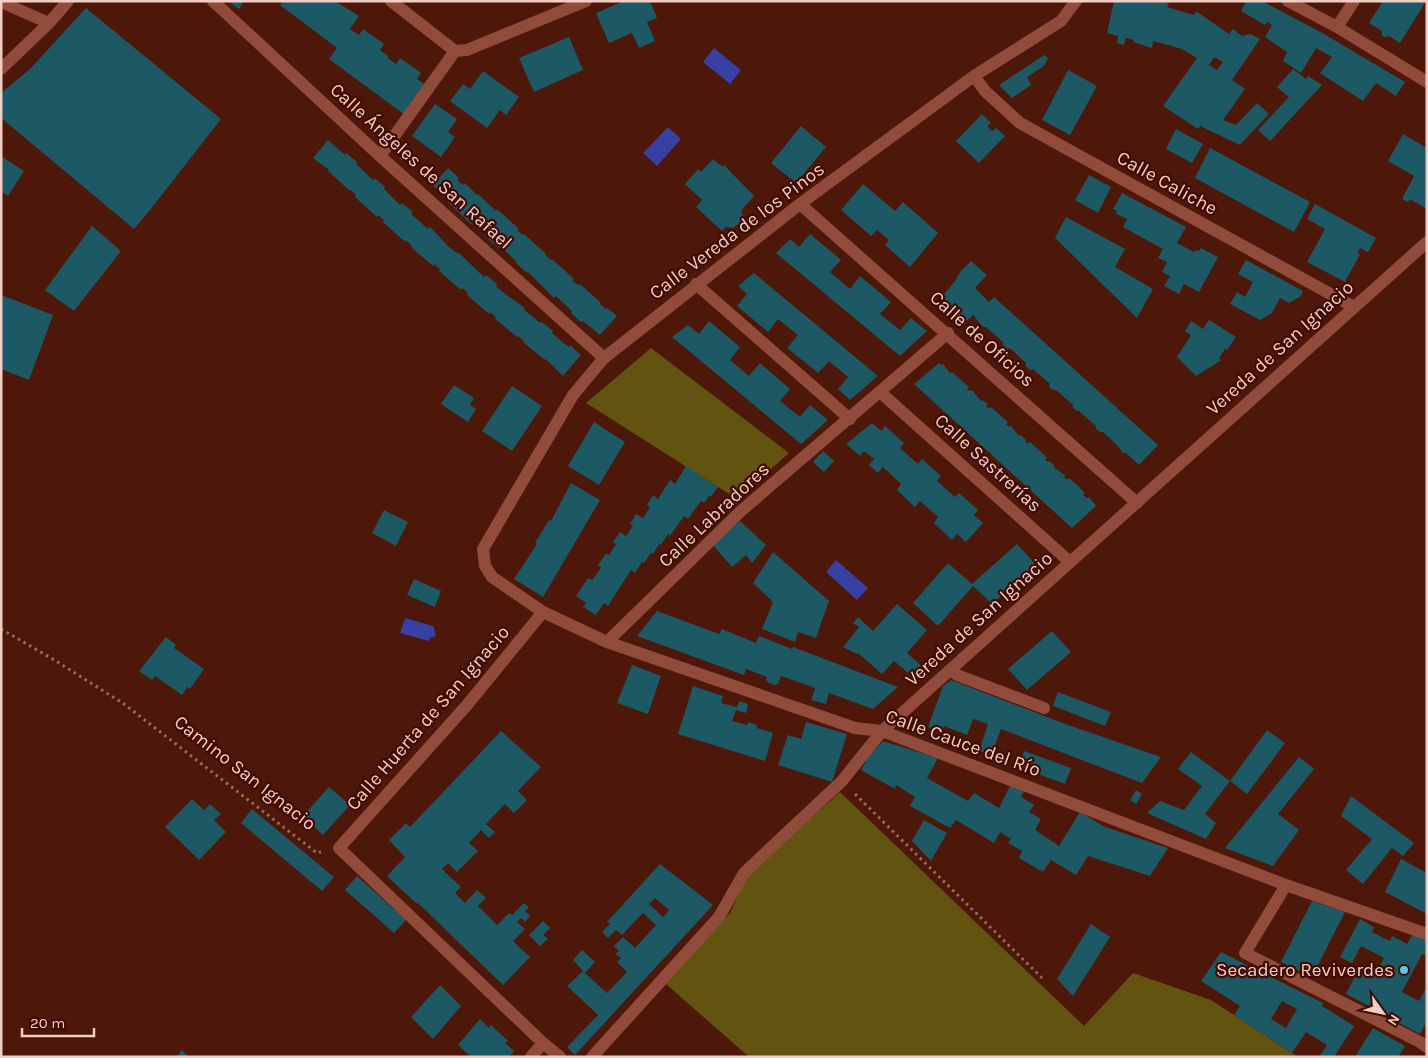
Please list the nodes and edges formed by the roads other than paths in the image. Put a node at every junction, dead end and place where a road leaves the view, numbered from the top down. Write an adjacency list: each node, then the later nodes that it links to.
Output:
1 (68, 1): 9 (street)
2 (213, 1): 15 (street, Calle Ángeles de San Rafael)
3 (391, 1): 11 (street)
4 (586, 1): 11 (street)
5 (1076, 1): 13 (street, Calle Vereda de los Pinos)
6 (1288, 1): 10 (street)
7 (1354, 1): 10 (street)
8 (1, 2): 9 (street)
9 (50, 23): 12 (street)
10 (1337, 27): 14 (street)
11 (455, 51): 15 (street)
12 (1, 69)
13 (974, 76): 16 (street, Calle Vereda de los Pinos); 19 (street, Calle Caliche)
14 (1427, 82)
15 (380, 156): 21 (street, Calle Ángeles de San Rafael)
16 (800, 204): 18 (street, Calle Vereda de los Pinos); 20 (street, Calle de Oficios)
17 (1427, 242): 19 (street, Vereda de San Ignacio)
18 (696, 284): 21 (street, Calle Vereda de los Pinos); 23 (street)
19 (1354, 307): 24 (street, Vereda de San Ignacio)
20 (948, 333): 22 (street, Calle Labradores); 24 (street, Calle de Oficios)
21 (604, 358): 25 (street, Calle Vereda de los Pinos)
22 (880, 392): 23 (street, Calle Labradores); 26 (street, Calle Sastrerías)
23 (850, 419): 28 (street, Calle Labradores)
24 (1137, 503): 26 (street, Vereda de San Ignacio)
25 (484, 550): 27 (street, Calle Cauce del Río)
26 (1070, 562): 29 (street, Vereda de San Ignacio)
27 (544, 612): 28 (street, Calle Cauce del Río); 34 (street, Calle Huerta de San Ignacio)
28 (608, 642): 31 (street, Calle Cauce del Río)
29 (951, 669): 30 (street); 31 (street, Vereda de San Ignacio)
30 (1044, 708)
31 (882, 731): 32 (street, Calle Cauce del Río); 38 (street, Vereda de San Ignacio)
32 (1286, 884): 33 (street, Calle Cauce del Río); 35 (street)
33 (1427, 934)
34 (543, 1043): 36 (street); 37 (street)
35 (1427, 1047)
36 (531, 1057)
37 (560, 1057)
38 (592, 1057)

